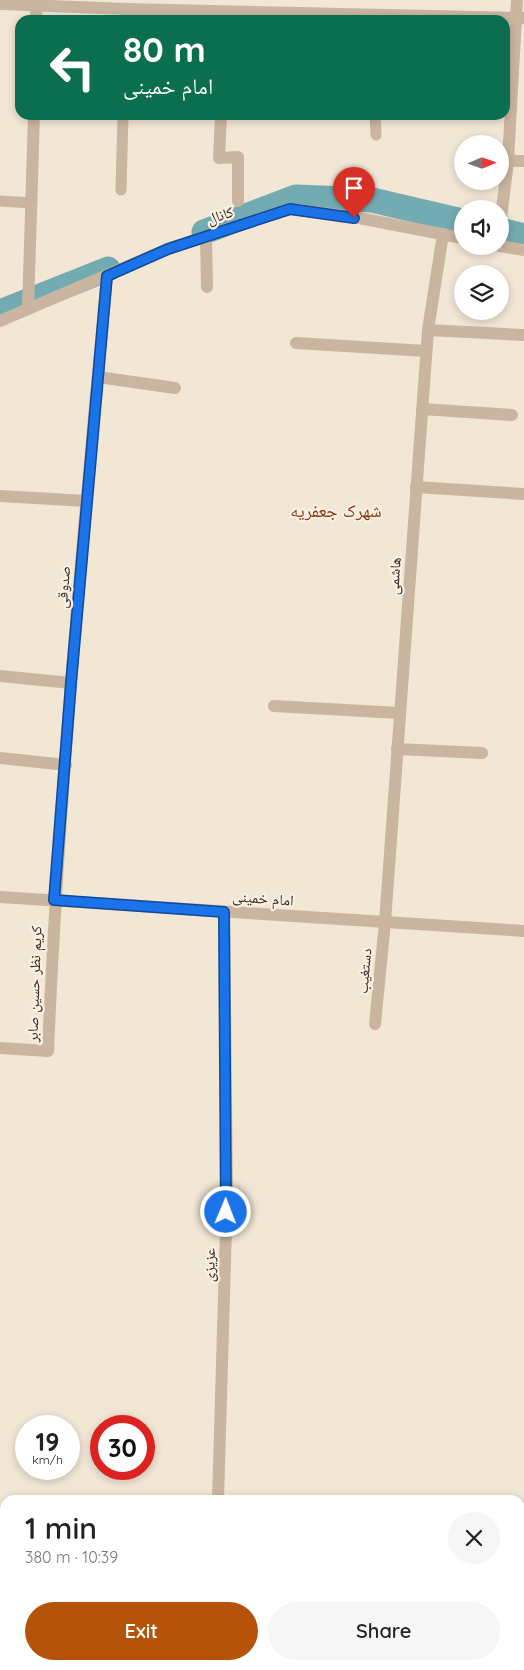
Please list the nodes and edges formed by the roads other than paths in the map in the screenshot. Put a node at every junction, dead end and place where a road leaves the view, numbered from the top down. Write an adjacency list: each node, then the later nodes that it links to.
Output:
1 (517, 0): 7 (street)
2 (37, 3): 3 (street); 5 (street)
3 (0, 4)
4 (204, 5): 5 (street); 6 (street)
5 (126, 15)
6 (224, 15)
7 (520, 18): 8 (street)
8 (510, 96)
9 (34, 120): 21 (street)
10 (123, 120): 18 (lane)
11 (221, 120): 20 (street)
12 (375, 120): 14 (lane)
13 (508, 120): 15 (street)
14 (376, 135)
15 (508, 135)
16 (509, 161): 17 (street)
17 (524, 161)
18 (121, 190)
19 (0, 201): 21 (lane)
20 (238, 202)
21 (32, 204): 29 (street)
22 (443, 234): 23 (street, کانال); 24 (street, کانال); 31 (street, هاشمی)
23 (454, 236)
24 (206, 237): 27 (street, کانال); 28 (street)
25 (509, 248): 26 (street)
26 (524, 250)
27 (107, 276): 29 (street, کانال); 35 (street, صدوقی)
28 (207, 287)
29 (28, 308): 30 (street, کانال)
30 (0, 321)
31 (428, 330): 32 (street); 34 (street, هاشمی)
32 (524, 335)
33 (296, 343): 34 (street)
34 (426, 351): 37 (street, هاشمی)
35 (98, 377): 36 (street); 42 (street, صدوقی)
36 (176, 388)
37 (422, 409): 38 (street); 39 (street, هاشمی)
38 (512, 415)
39 (416, 487): 40 (street); 46 (street, هاشمی)
40 (524, 494)
41 (0, 496): 42 (street)
42 (87, 501): 44 (street, صدوقی)
43 (0, 676): 44 (street)
44 (71, 683): 50 (street, صدوقی)
45 (274, 706): 46 (street)
46 (400, 713): 47 (street, هاشمی)
47 (398, 749): 48 (street); 54 (street, هاشمی)
48 (482, 753)
49 (0, 758): 50 (street)
50 (66, 765): 52 (street, صدوقی)
51 (0, 897): 52 (street, امام خمینی)
52 (54, 900): 53 (street, امام خمینی); 57 (street, کریم نظر حسین صابر)
53 (224, 912): 54 (street, امام خمینی); 58 (street, عزیزی)
54 (385, 922): 55 (street, امام خمینی); 56 (street, دستغیب)
55 (524, 931)
56 (375, 1024)
57 (0, 1048)
58 (218, 1495)

